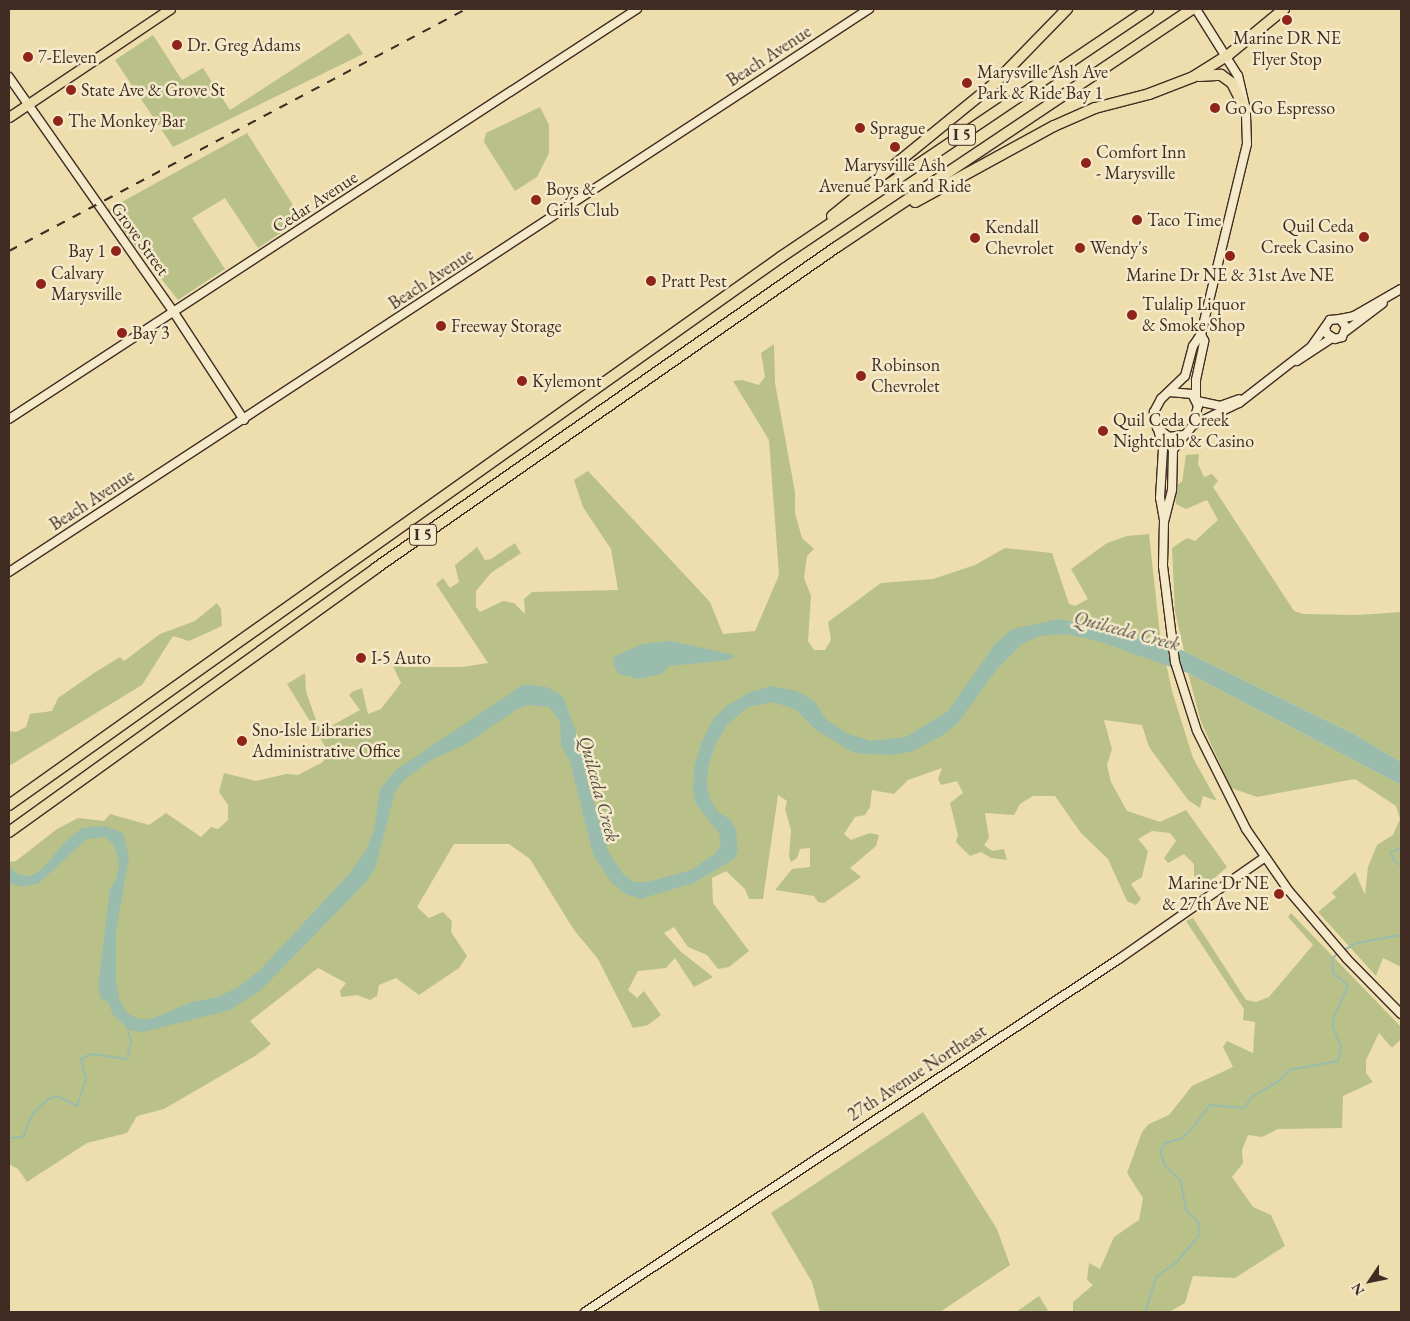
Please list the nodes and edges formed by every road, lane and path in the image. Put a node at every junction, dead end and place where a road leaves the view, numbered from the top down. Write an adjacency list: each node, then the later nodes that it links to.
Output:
1 (170, 9): 11 (main road)
2 (637, 9): 18 (street, Cedar Avenue)
3 (869, 9): 29 (street, Beach Avenue)
4 (1067, 9): 15 (highway)
5 (1148, 9): 15 (highway, I 5)
6 (1194, 9): 8 (street); 14 (highway, I 5)
7 (1284, 9): 8 (highway)
8 (1227, 56): 10 (highway); 12 (street)
9 (9, 77): 11 (street, Grove Street)
10 (1193, 77): 12 (highway); 14 (highway)
11 (26, 104): 13 (main road); 18 (street, Grove Street)
12 (1246, 110): 22 (street)
13 (9, 117)
14 (838, 246): 36 (highway, I 5)
15 (781, 257): 35 (highway, I 5)
16 (1401, 289): 17 (street)
17 (1388, 298): 19 (street); 21 (street)
18 (173, 312): 28 (street, Cedar Avenue); 29 (street, Grove Street)
19 (1340, 319): 20 (street); 21 (street)
20 (1325, 328): 23 (street); 24 (street)
21 (1346, 331): 23 (street)
22 (1201, 334): 25 (street); 27 (street)
23 (1332, 338): 24 (street)
24 (1290, 364): 26 (street)
25 (1169, 392): 27 (street); 31 (street)
26 (1246, 396): 27 (street); 30 (street)
27 (1196, 400): 30 (street)
28 (9, 419)
29 (244, 420): 34 (street, Beach Avenue)
30 (1193, 424): 32 (street)
31 (1157, 428): 32 (street); 33 (street)
32 (1184, 434): 33 (street)
33 (1164, 521): 37 (street)
34 (9, 572)
35 (9, 804)
36 (11, 831)
37 (1265, 857): 38 (street); 39 (street, 27th Avenue Northeast)
38 (1401, 1014)
39 (585, 1312)

